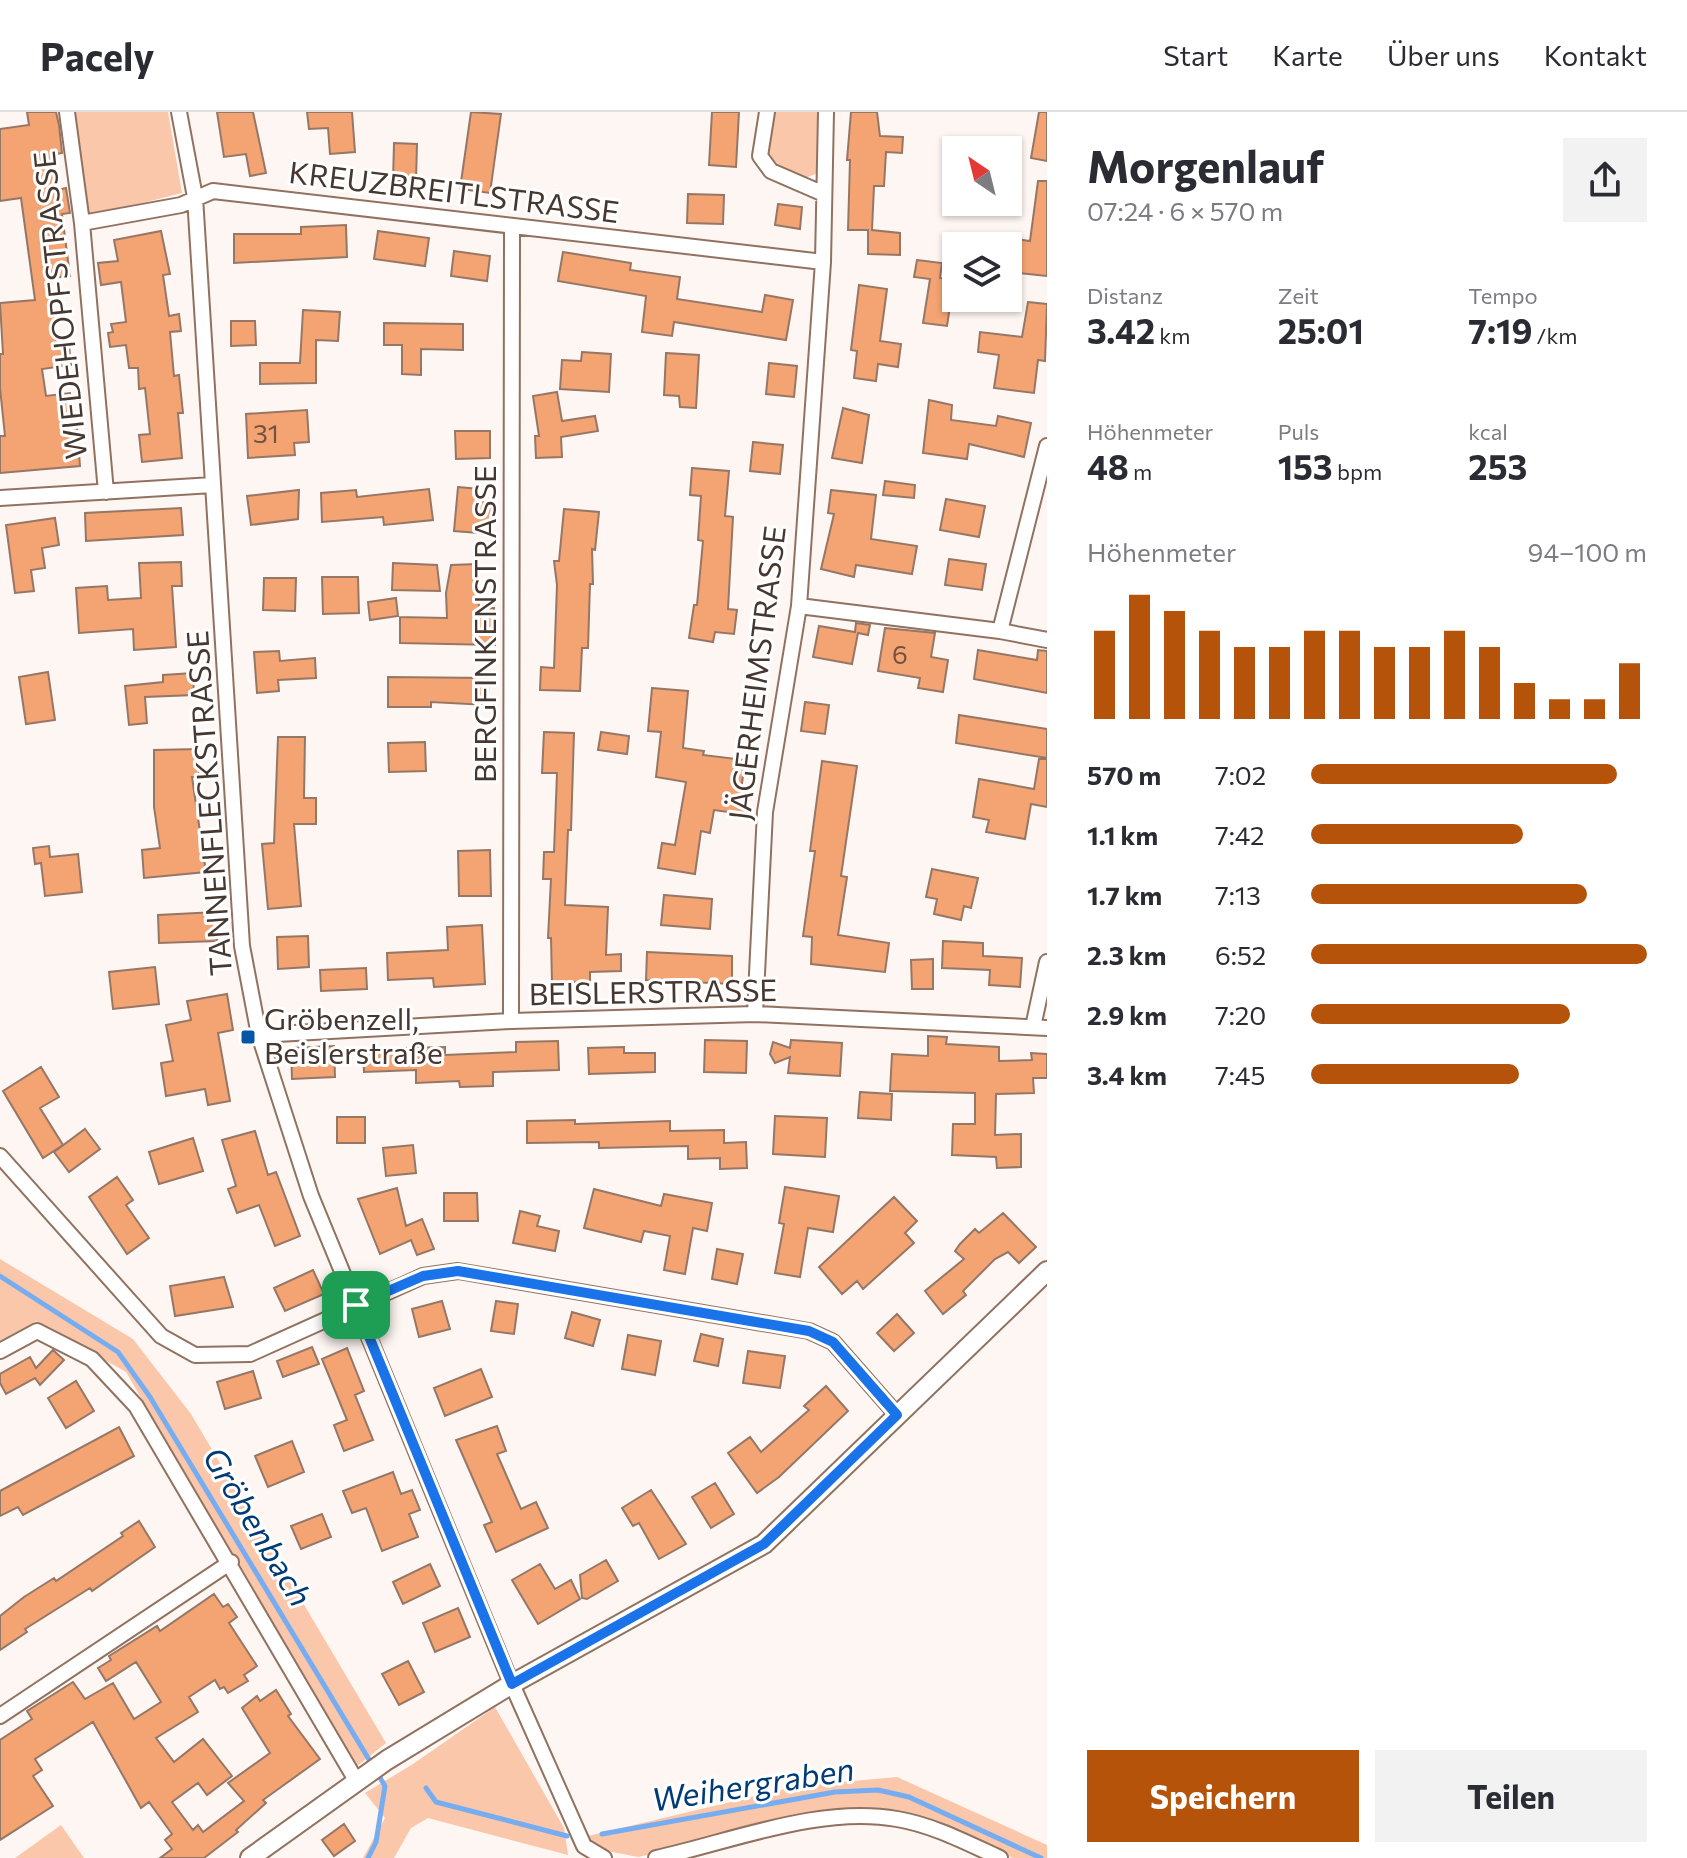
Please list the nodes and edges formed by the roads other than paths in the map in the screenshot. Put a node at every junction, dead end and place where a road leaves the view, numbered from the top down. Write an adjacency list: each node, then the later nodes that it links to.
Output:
1 (67, 112): 7 (street, WIEDEHOPFSTRASSE)
2 (179, 112): 6 (street, TANNENFLECKSTRASSE)
3 (767, 112): 5 (street)
4 (826, 112): 5 (street, JÄGERHEIMSTRASSE)
5 (824, 194): 9 (street, JÄGERHEIMSTRASSE)
6 (195, 197): 7 (street, KREUZBREITLSTRASSE); 8 (street, KREUZBREITLSTRASSE); 11 (street, TANNENFLECKSTRASSE)
7 (82, 223): 12 (street, WIEDEHOPFSTRASSE)
8 (512, 226): 9 (street, KREUZBREITLSTRASSE); 19 (street, BERGFINKENSTRASSE)
9 (823, 262): 14 (street, JÄGERHEIMSTRASSE)
10 (1047, 446): 15 (street)
11 (213, 485): 12 (street); 21 (street, TANNENFLECKSTRASSE)
12 (106, 492): 13 (street)
13 (0, 498)
14 (799, 606): 15 (street); 18 (street, JÄGERHEIMSTRASSE)
15 (1000, 631): 16 (street)
16 (1047, 640)
17 (1047, 962): 20 (street)
18 (755, 1014): 19 (street, BEISLERSTRASSE); 20 (street, BEISLERSTRASSE)
19 (511, 1021): 21 (street, BEISLERSTRASSE)
20 (1040, 1027)
21 (259, 1035): 24 (street, TANNENFLECKSTRASSE)
22 (0, 1156): 24 (street)
23 (1047, 1271): 26 (street)
24 (356, 1305): 26 (street); 28 (street, TANNENFLECKSTRASSE)
25 (0, 1351): 27 (street)
26 (897, 1415): 28 (street)
27 (231, 1562): 29 (street); 30 (street)
28 (512, 1684): 30 (street); 32 (street, TANNENFLECKSTRASSE)
29 (0, 1716)
30 (362, 1778): 31 (street)
31 (250, 1858)
32 (604, 1858)
33 (656, 1858): 34 (street)
34 (1000, 1858)

